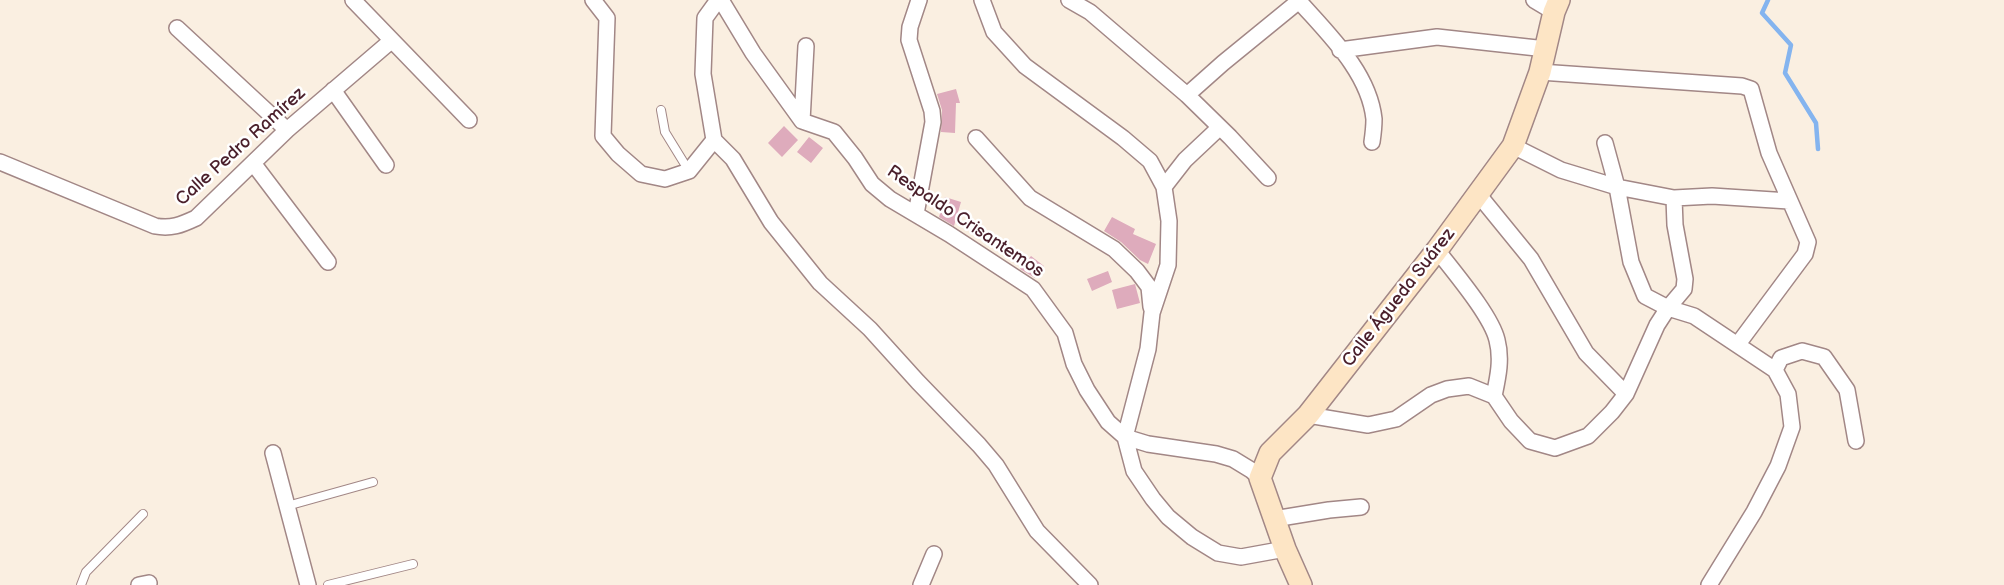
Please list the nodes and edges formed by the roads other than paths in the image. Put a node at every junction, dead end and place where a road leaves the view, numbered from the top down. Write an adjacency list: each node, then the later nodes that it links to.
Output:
1 (353, 0): 11 (street)
2 (593, 0): 31 (street)
3 (720, 0): 20 (street); 24 (street)
4 (920, 0): 38 (street)
5 (982, 0): 33 (street)
6 (1069, 0): 17 (street)
7 (1534, 0): 9 (street)
8 (1299, 1): 14 (street); 17 (street)
9 (1557, 6): 13 (street, Calle Águeda Suárez)
10 (177, 28): 22 (street)
11 (391, 41): 16 (street, Calle Pedro Ramírez); 19 (street)
12 (806, 46): 20 (street)
13 (1546, 49): 14 (street); 15 (street, Calle Águeda Suárez)
14 (1340, 50): 25 (street)
15 (1540, 72): 27 (street, Calle Águeda Suárez); 37 (street)
16 (333, 90): 22 (street, Calle Pedro Ramírez); 30 (street)
17 (1187, 95): 21 (street)
18 (662, 110): 31 (lane)
19 (469, 120)
20 (802, 121): 38 (street, Respaldo Crisantemos)
21 (1219, 128): 32 (street); 33 (street)
22 (287, 130): 29 (street, Calle Pedro Ramírez)
23 (976, 138): 42 (street)
24 (714, 140): 31 (street); 64 (street)
25 (1372, 142)
26 (1605, 143): 34 (street)
27 (1513, 146): 34 (street); 35 (street, Calle Águeda Suárez)
28 (0, 162): 29 (street, Calle Pedro Ramírez)
29 (253, 163): 40 (street)
30 (386, 165)
31 (689, 171)
32 (1268, 178)
33 (1164, 187): 42 (street)
34 (1617, 187): 36 (street); 41 (street)
35 (1478, 194): 39 (street, Calle Águeda Suárez); 45 (street)
36 (1674, 198): 37 (street); 41 (street)
37 (1789, 201): 43 (street)
38 (916, 214): 48 (street, Respaldo Crisantemos)
39 (1437, 250): 46 (street); 47 (street, Calle Águeda Suárez)
40 (328, 262)
41 (1668, 308): 43 (street); 45 (street)
42 (1152, 313): 48 (street)
43 (1738, 344): 44 (street)
44 (1776, 370): 49 (street); 66 (street)
45 (1626, 394): 46 (street)
46 (1494, 396): 47 (street)
47 (1308, 415): 51 (street, Calle Águeda Suárez)
48 (1125, 437): 51 (street, Respaldo Crisantemos); 57 (street)
49 (1856, 441)
50 (273, 453): 53 (street)
51 (1260, 478): 56 (street)
52 (373, 482): 53 (lane)
53 (287, 506): 61 (street)
54 (1361, 507): 56 (street)
55 (143, 514): 60 (lane)
56 (1274, 519): 57 (street)
57 (1285, 549): 65 (street)
58 (934, 554): 63 (street)
59 (413, 564): 62 (lane)
60 (81, 585)
61 (308, 585)
62 (328, 585)
63 (921, 585)
64 (1090, 585)
65 (1301, 585)
66 (1709, 585)

